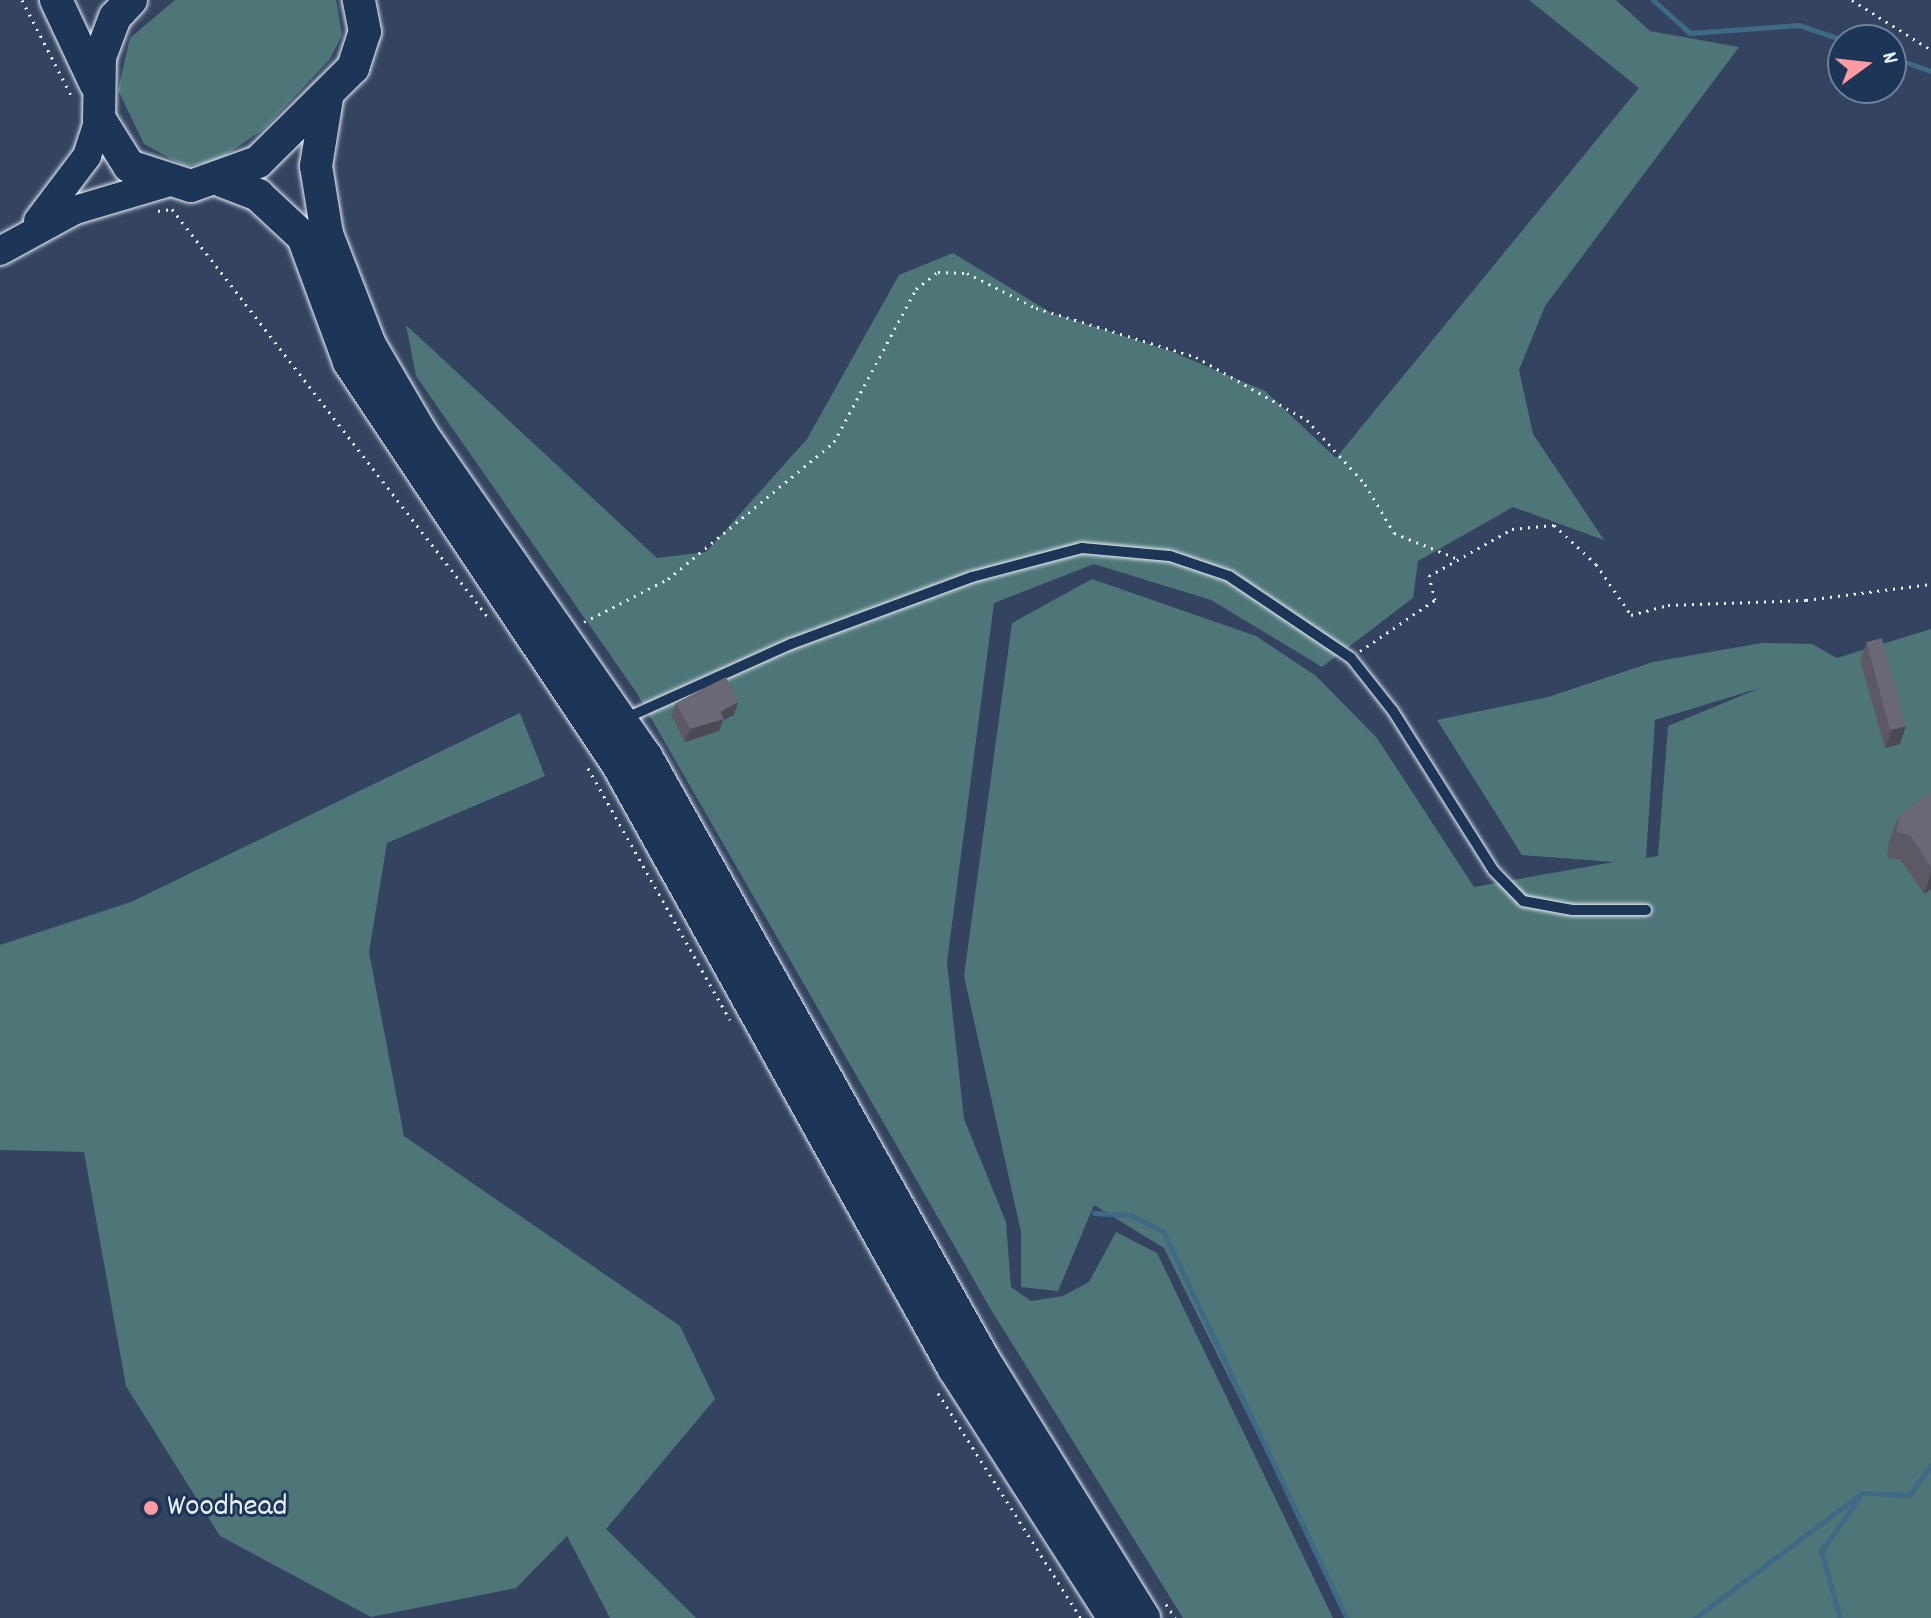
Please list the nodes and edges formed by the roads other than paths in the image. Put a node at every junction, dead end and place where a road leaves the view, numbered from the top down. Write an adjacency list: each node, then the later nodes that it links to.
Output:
1 (56, 0): 5 (main road)
2 (131, 0): 5 (main road)
3 (359, 0): 4 (main road)
4 (327, 98): 6 (main road); 10 (main road)
5 (90, 101): 7 (main road); 8 (street)
6 (222, 181): 7 (main road); 10 (main road)
7 (166, 183): 8 (street)
8 (26, 233): 9 (street)
9 (0, 251)
10 (602, 739): 11 (lane); 12 (main road); 13 (main road)
11 (1646, 910)
12 (1114, 1618)
13 (1144, 1618)

